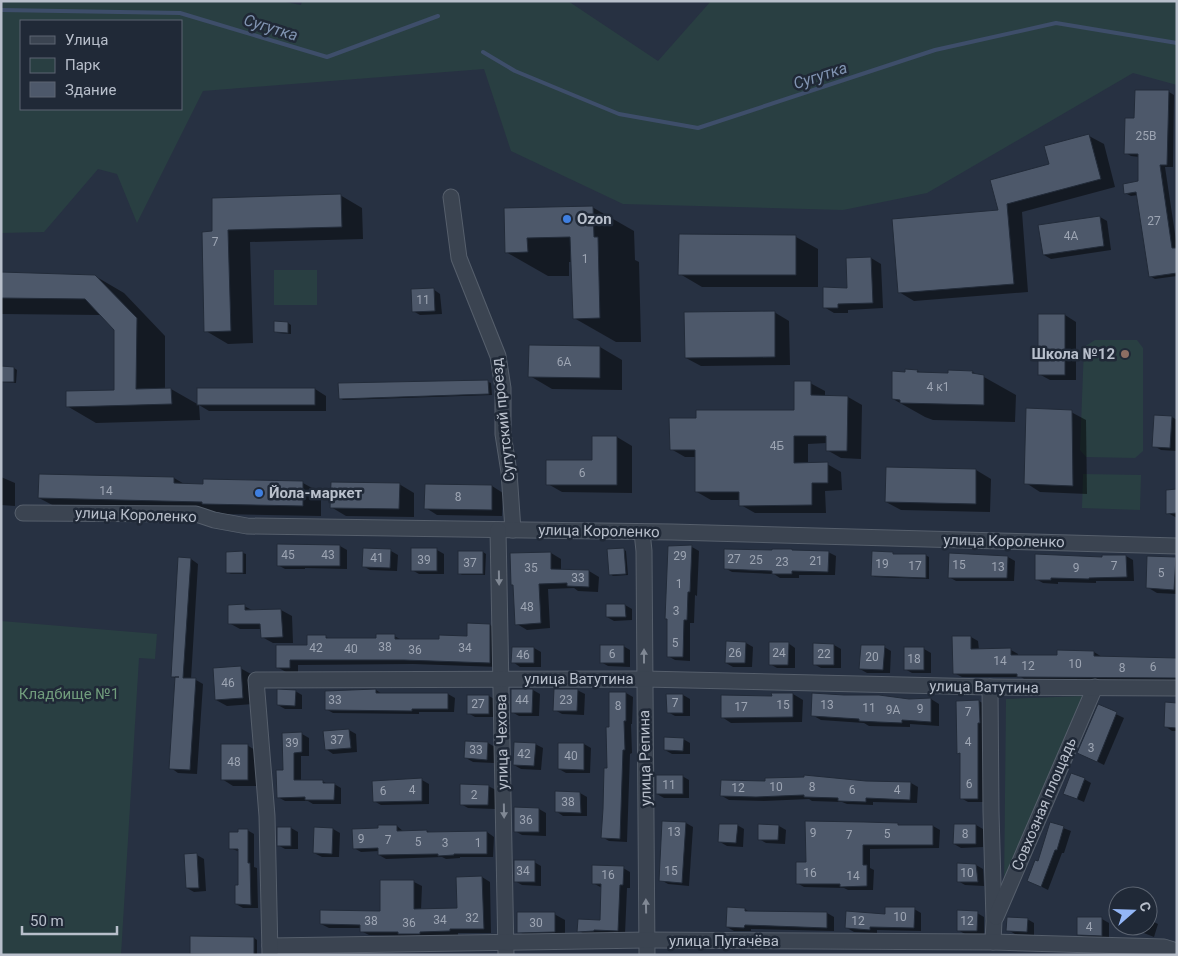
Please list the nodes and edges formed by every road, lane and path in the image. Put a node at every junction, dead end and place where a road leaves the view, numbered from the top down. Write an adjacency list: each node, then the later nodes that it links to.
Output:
1 (450, 197): 3 (street, Сугутский проезд)
2 (23, 513): 3 (street, улица Короленко)
3 (506, 530): 4 (street, улица Короленко); 6 (street, улица Чехова, one-way to 6)
4 (642, 532): 5 (street, улица Короленко); 7 (street, улица Репина, one-way to 4)
5 (1177, 546)
6 (501, 679): 7 (street, улица Ватутина); 14 (street, улица Чехова, one-way to 14); 15 (street, улица Ватутина)
7 (644, 679): 8 (street, улица Ватутина); 13 (street, улица Репина, one-way to 7)
8 (990, 687): 9 (street, улица Ватутина); 11 (street, Совхозная площадь)
9 (1095, 687): 10 (street, улица Ватутина); 11 (street, Совхозная площадь)
10 (1177, 688)
11 (994, 921): 12 (street, Совхозная площадь)
12 (993, 942): 13 (street, улица Пугачёва); 16 (street, улица Пугачёва)
13 (647, 948): 14 (street, улица Пугачёва)
14 (506, 949): 15 (street, улица Пугачёва)
15 (270, 950)
16 (1177, 951)

